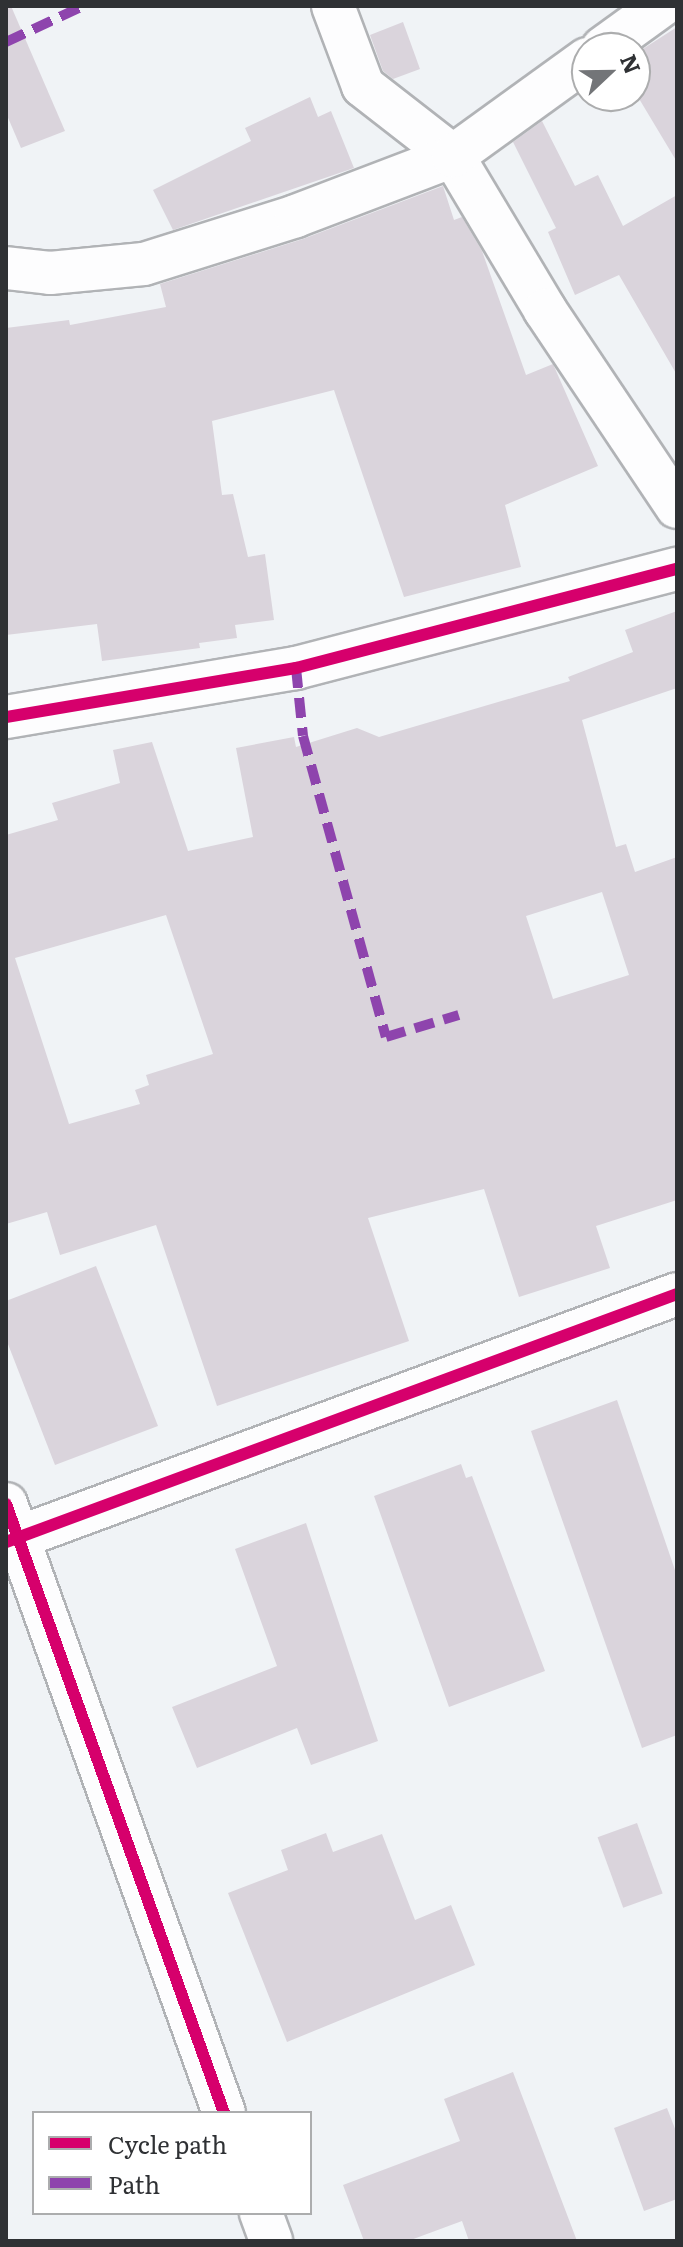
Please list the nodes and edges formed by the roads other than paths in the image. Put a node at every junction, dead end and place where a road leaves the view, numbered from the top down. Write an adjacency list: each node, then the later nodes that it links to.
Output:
1 (333, 6): 5 (street)
2 (661, 6): 3 (street)
3 (625, 32)
4 (571, 71): 5 (street)
5 (453, 156): 6 (street); 7 (street)
6 (6, 268)
7 (677, 507)
8 (677, 569): 9 (street)
9 (6, 717)
10 (677, 1294): 11 (street)
11 (10, 1528): 12 (street)
12 (223, 2111)
13 (262, 2215): 14 (street)
14 (271, 2241)

